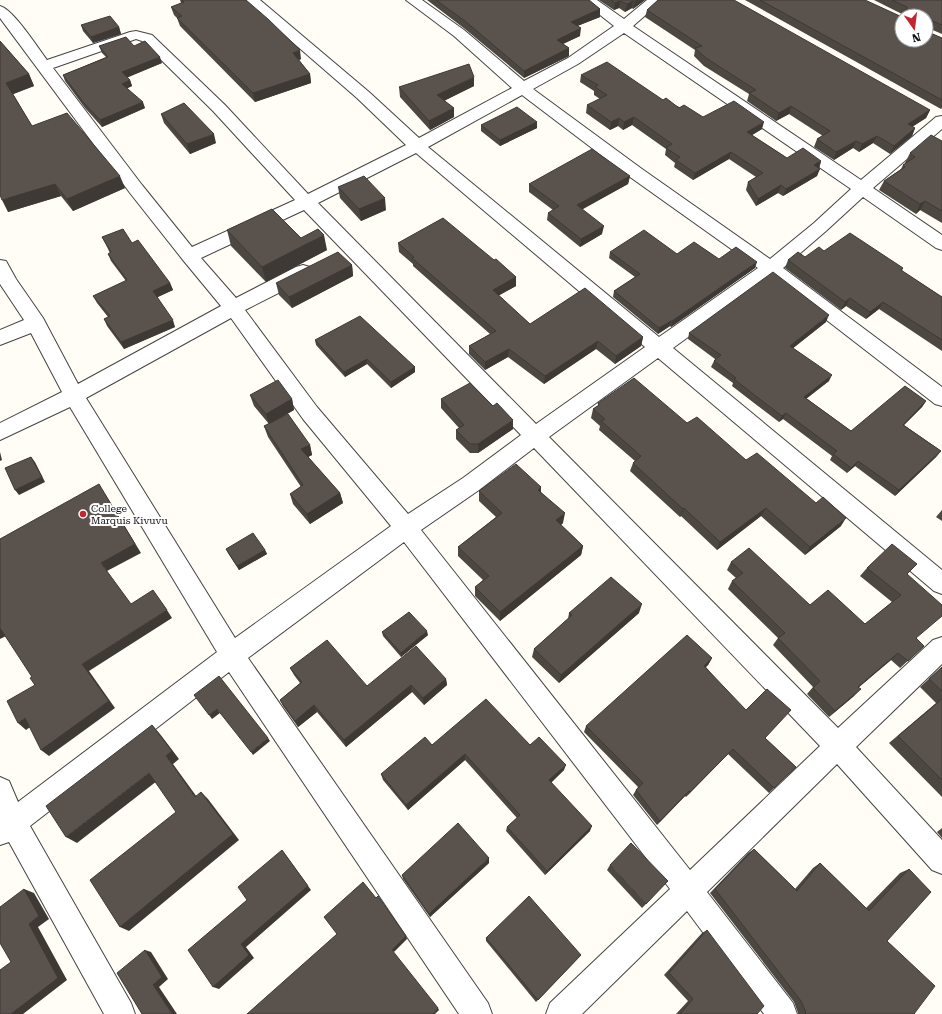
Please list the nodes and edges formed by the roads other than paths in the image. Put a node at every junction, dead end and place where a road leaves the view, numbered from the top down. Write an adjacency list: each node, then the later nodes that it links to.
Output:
1 (251, 0): 10 (street)
2 (413, 0): 8 (street)
3 (588, 0): 6 (street)
4 (656, 0): 6 (street)
5 (0, 10): 7 (street)
6 (624, 26): 8 (street); 11 (street)
7 (43, 66): 12 (street); 15 (street)
8 (522, 88): 10 (street); 16 (street)
9 (938, 117): 11 (street)
10 (417, 146): 12 (street); 21 (street)
11 (862, 188): 13 (street); 16 (street)
12 (306, 202): 14 (street); 15 (street)
13 (942, 244)
14 (352, 247): 18 (street); 25 (street)
15 (189, 256): 18 (street)
16 (771, 268): 21 (street); 23 (street)
17 (3, 278): 19 (street)
18 (234, 309): 22 (street); 26 (street)
19 (36, 323): 20 (street); 22 (street)
20 (0, 338)
21 (658, 348): 25 (street); 27 (street)
22 (74, 396): 24 (street); 29 (street)
23 (942, 398)
24 (0, 432)
25 (536, 435): 26 (street); 30 (street)
26 (406, 528): 29 (street); 34 (street)
27 (942, 584)
28 (942, 648): 30 (street)
29 (232, 655): 32 (street); 36 (street)
30 (838, 746): 33 (street); 34 (street)
31 (0, 790): 32 (street)
32 (7, 827): 35 (street)
33 (942, 860)
34 (688, 890): 37 (street); 38 (street)
35 (120, 1014)
36 (477, 1014)
37 (561, 1014)
38 (782, 1014)

